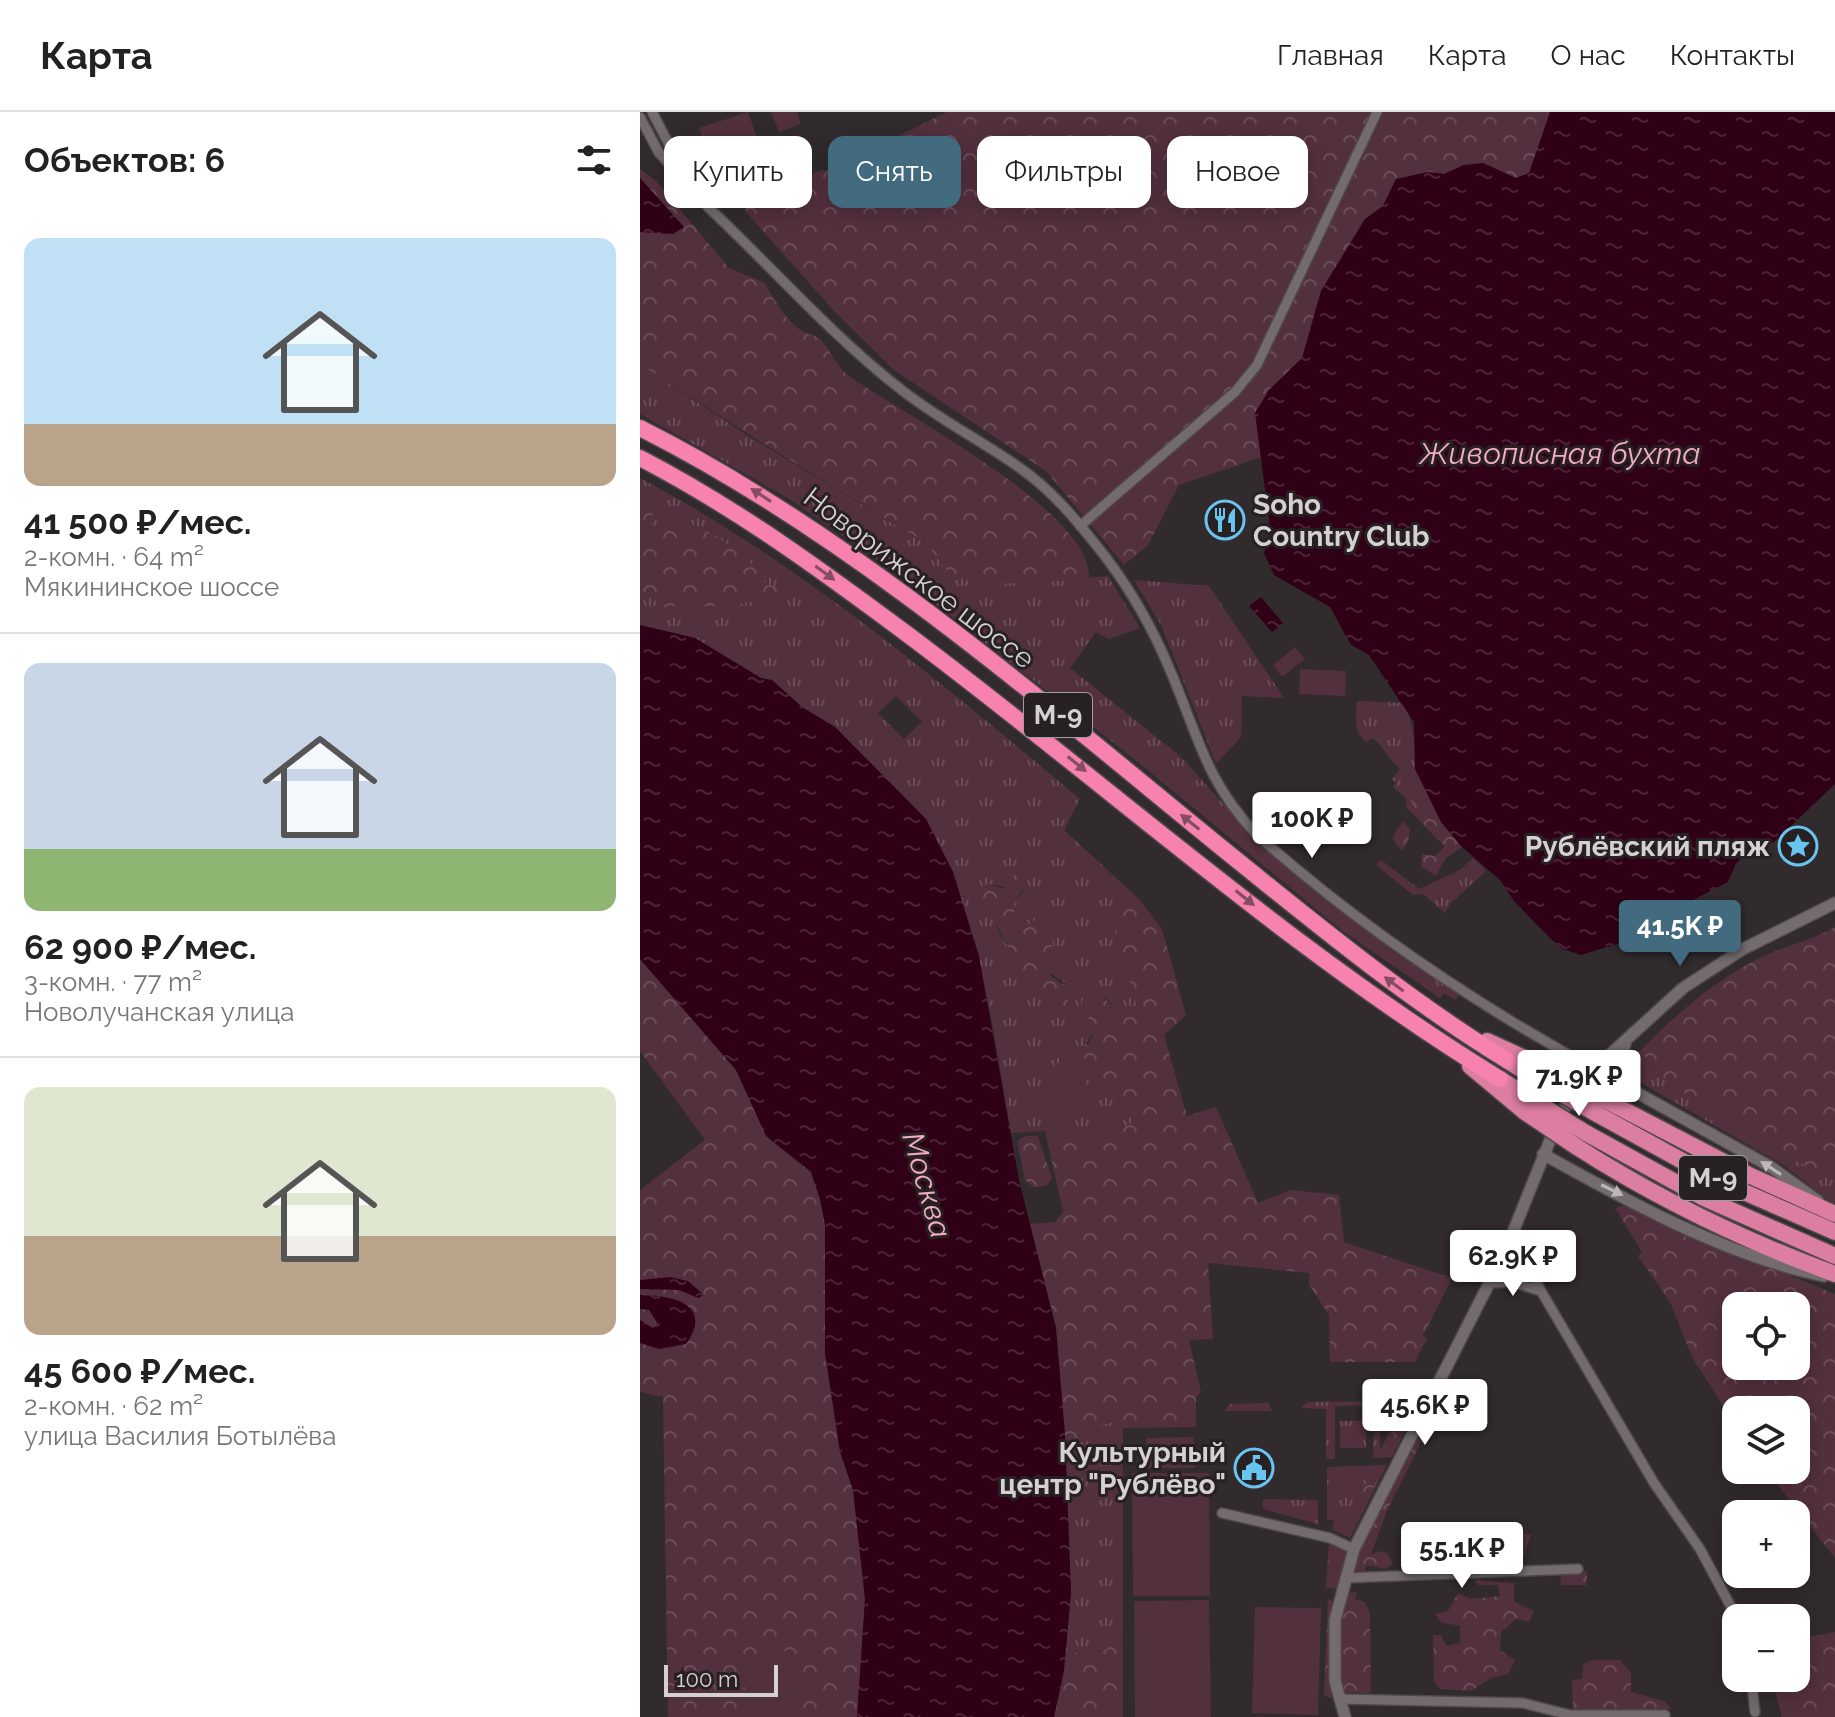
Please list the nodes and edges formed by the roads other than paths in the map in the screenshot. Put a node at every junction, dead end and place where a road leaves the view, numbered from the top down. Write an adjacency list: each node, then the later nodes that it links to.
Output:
1 (652, 112): 4 (street)
2 (1377, 112): 9 (street)
3 (640, 117): 5 (street)
4 (665, 136)
5 (664, 158)
6 (711, 208): 9 (street)
7 (640, 428): 11 (highway, Новорижское шоссе / М-9, one-way to 7)
8 (640, 458): 13 (highway, Новорижское шоссе / М-9, one-way to 13)
9 (1080, 526): 14 (street)
10 (1835, 903): 12 (street)
11 (1458, 1028): 15 (highway); 15 (highway, Новорижское шоссе / М-9)
12 (1629, 1036): 14 (street); 16 (street)
13 (1447, 1047): 17 (highway); 17 (highway, Новорижское шоссе / М-9)
14 (1594, 1069): 16 (street); 20 (street)
15 (1547, 1076): 18 (highway, Новорижское шоссе / М-9, bridge)
16 (1629, 1086): 21 (street, one-way to 16)
17 (1529, 1106): 19 (highway, Новорижское шоссе / М-9, bridge)
18 (1601, 1107): 21 (highway); 23 (highway, Новорижское шоссе / М-9)
19 (1581, 1140): 25 (highway, Новорижское шоссе / М-9); 27 (highway)
20 (1543, 1154): 22 (street); 27 (street, one-way to 27)
21 (1835, 1213)
22 (1516, 1227): 24 (street); 26 (street)
23 (1835, 1232)
24 (1505, 1252): 26 (street); 28 (street)
25 (1835, 1256)
26 (1523, 1257): 29 (street)
27 (1835, 1276)
28 (1489, 1283): 29 (street); 31 (street)
29 (1541, 1291): 34 (street)
30 (1222, 1513): 31 (street)
31 (1354, 1549): 33 (street)
32 (1578, 1569): 33 (street)
33 (1345, 1578): 36 (street)
34 (1729, 1604)
35 (1753, 1692): 37 (street)
36 (1339, 1699): 38 (street); 39 (street)
37 (1755, 1712)
38 (1665, 1715)
39 (1345, 1717)

